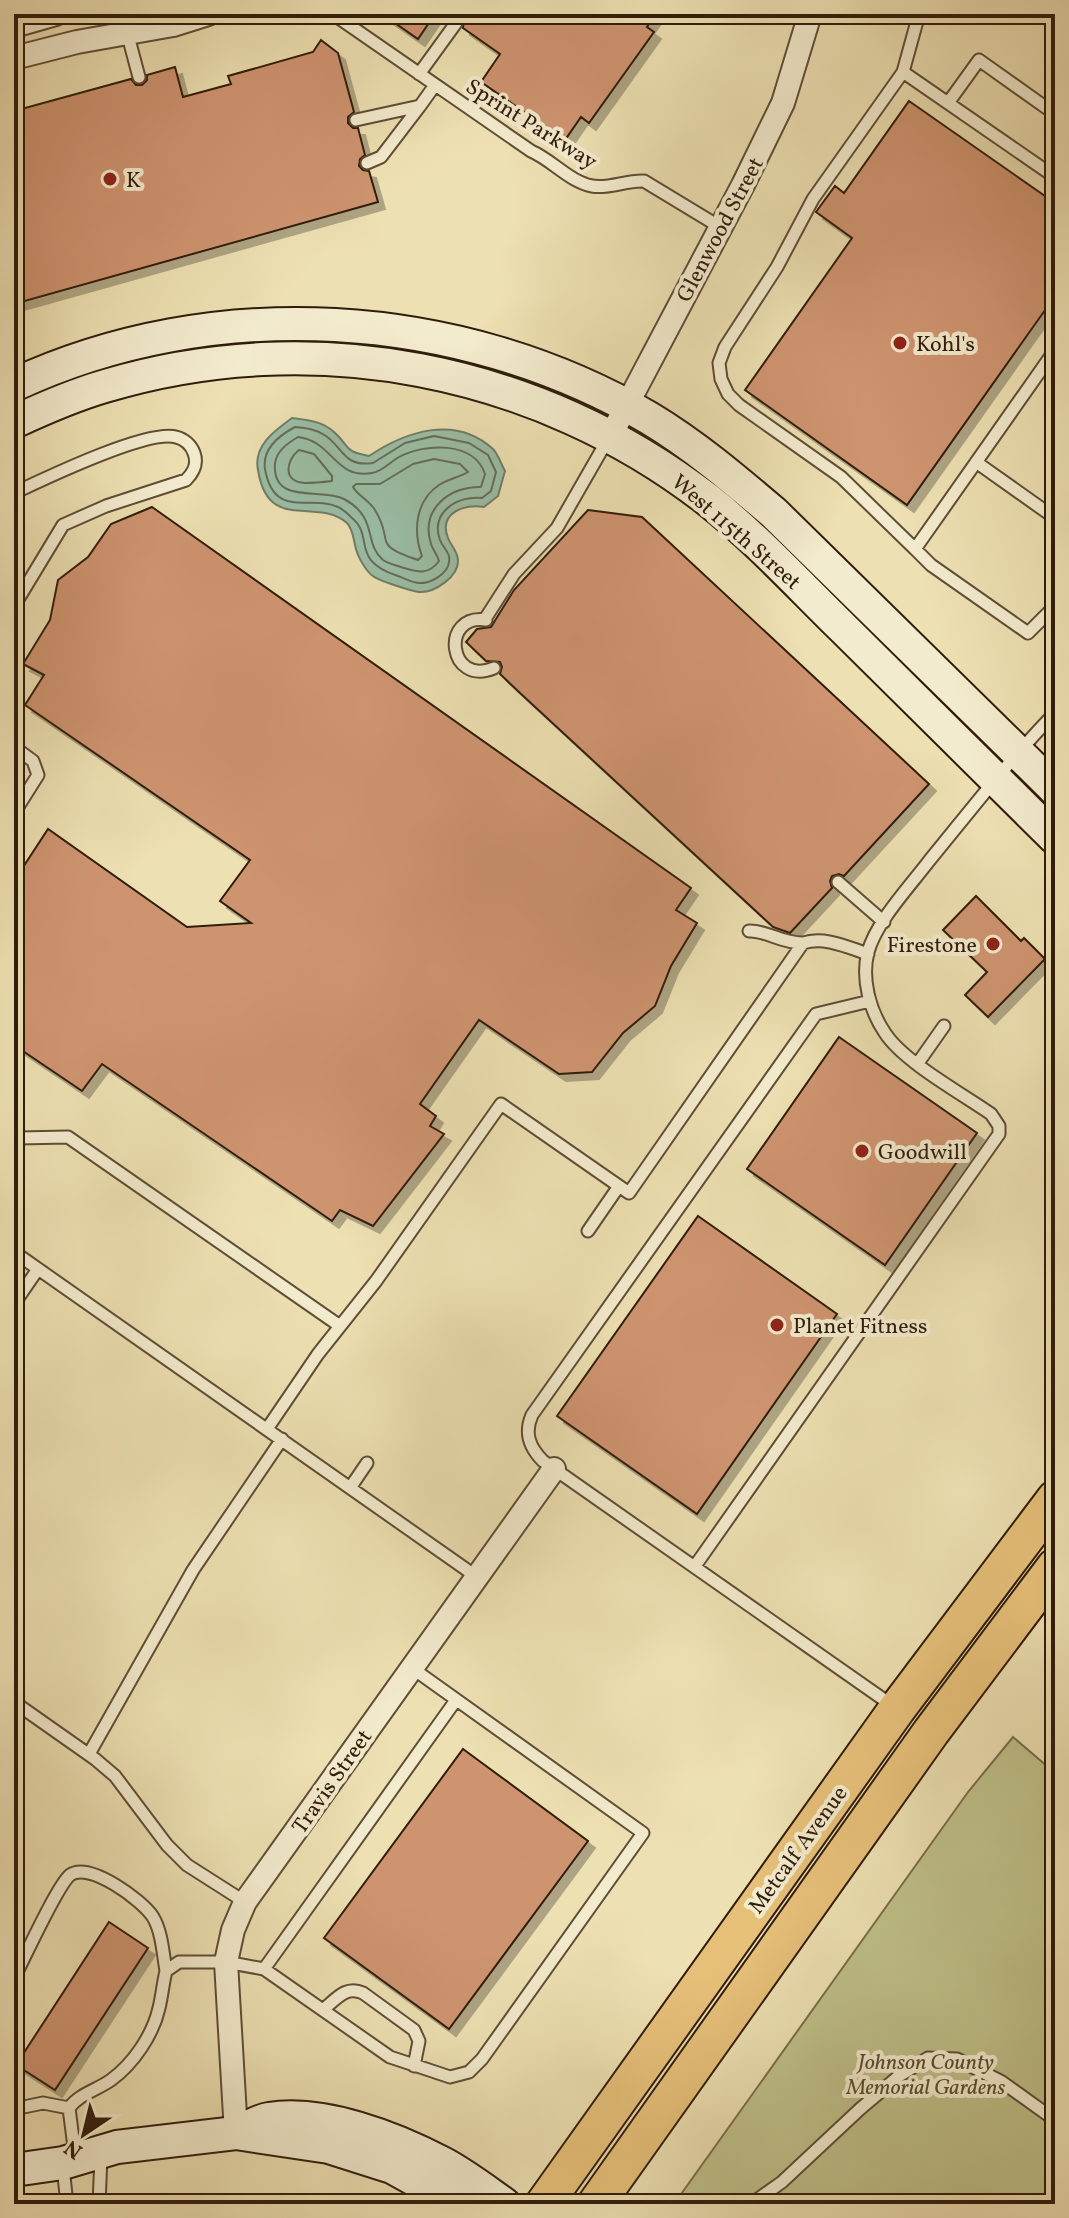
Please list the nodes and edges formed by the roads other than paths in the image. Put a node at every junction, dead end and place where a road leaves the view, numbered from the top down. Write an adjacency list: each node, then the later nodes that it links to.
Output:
1 (56, 14): 7 (street)
2 (208, 14): 8 (street)
3 (333, 14): 11 (lane, Sprint Parkway)
4 (810, 14): 20 (street, Glenwood Street)
5 (919, 14): 10 (lane)
6 (456, 23): 11 (lane)
7 (14, 26)
8 (127, 32): 9 (street); 12 (lane)
9 (14, 58)
10 (903, 72): 14 (lane); 29 (lane)
11 (419, 74): 13 (lane, Sprint Parkway)
12 (139, 77)
13 (435, 85): 15 (lane); 20 (lane, Sprint Parkway)
14 (948, 103): 16 (lane); 19 (lane)
15 (420, 106): 17 (lane); 18 (lane)
16 (1055, 114)
17 (356, 120)
18 (367, 163)
19 (1055, 177)
20 (720, 227): 23 (street, Glenwood Street)
21 (1055, 350): 26 (lane)
22 (14, 385): 23 (street, West 115th Street)
23 (626, 405): 25 (street, Glenwood Street); 35 (street, West 115th Street)
24 (14, 422): 25 (street, West 115th Street)
25 (610, 437): 32 (lane); 36 (street, West 115th Street)
26 (976, 462): 28 (lane); 29 (lane)
27 (14, 493): 30 (lane)
28 (1055, 518)
29 (915, 549): 31 (lane)
30 (14, 606)
31 (1055, 606)
32 (494, 668)
33 (1055, 713): 35 (lane)
34 (14, 747): 38 (lane)
35 (1018, 753): 36 (lane); 37 (street, West 115th Street)
36 (995, 780): 39 (street, West 115th Street); 41 (lane)
37 (1055, 789)
38 (14, 813)
39 (1055, 838)
40 (838, 882): 41 (lane)
41 (884, 922): 44 (lane)
42 (749, 931): 43 (lane)
43 (803, 943): 44 (lane); 49 (lane)
44 (868, 954): 45 (lane)
45 (870, 1001): 47 (lane); 58 (lane)
46 (944, 1026): 47 (lane)
47 (918, 1063): 61 (lane)
48 (14, 1135): 54 (lane)
49 (619, 1186): 50 (lane); 54 (lane)
50 (588, 1231)
51 (14, 1252): 52 (lane)
52 (38, 1269): 53 (lane); 55 (lane)
53 (14, 1304)
54 (340, 1326): 55 (lane)
55 (267, 1429): 56 (lane)
56 (282, 1439): 59 (lane); 68 (lane)
57 (367, 1463): 59 (lane)
58 (554, 1469): 61 (lane); 63 (street, Travis Street)
59 (350, 1488): 63 (lane)
60 (1055, 1499): 67 (main road, Metcalf Avenue)
61 (695, 1566): 67 (lane)
62 (1055, 1567): 87 (main road, Metcalf Avenue)
63 (477, 1577): 64 (street, Travis Street)
64 (412, 1668): 65 (lane); 69 (street, Travis Street)
65 (456, 1700): 71 (lane); 75 (lane)
66 (14, 1702): 68 (lane)
67 (897, 1709): 86 (main road, Metcalf Avenue)
68 (89, 1754): 69 (lane)
69 (245, 1902): 70 (street, Travis Street)
70 (226, 1962): 71 (lane); 72 (lane); 79 (street, Travis Street)
71 (264, 1969): 74 (lane)
72 (166, 1971): 73 (lane); 76 (lane)
73 (14, 1978)
74 (323, 2010): 75 (lane); 75 (lane)
75 (414, 2066)
76 (69, 2108): 77 (lane); 80 (lane)
77 (14, 2109)
78 (1055, 2120): 88 (lane)
79 (236, 2133): 80 (street); 84 (street); 85 (street)
80 (80, 2158): 81 (street); 82 (lane); 83 (lane)
81 (14, 2170)
82 (67, 2204)
83 (99, 2204)
84 (459, 2204)
85 (504, 2204)
86 (544, 2204)
87 (596, 2204)
88 (751, 2204)

